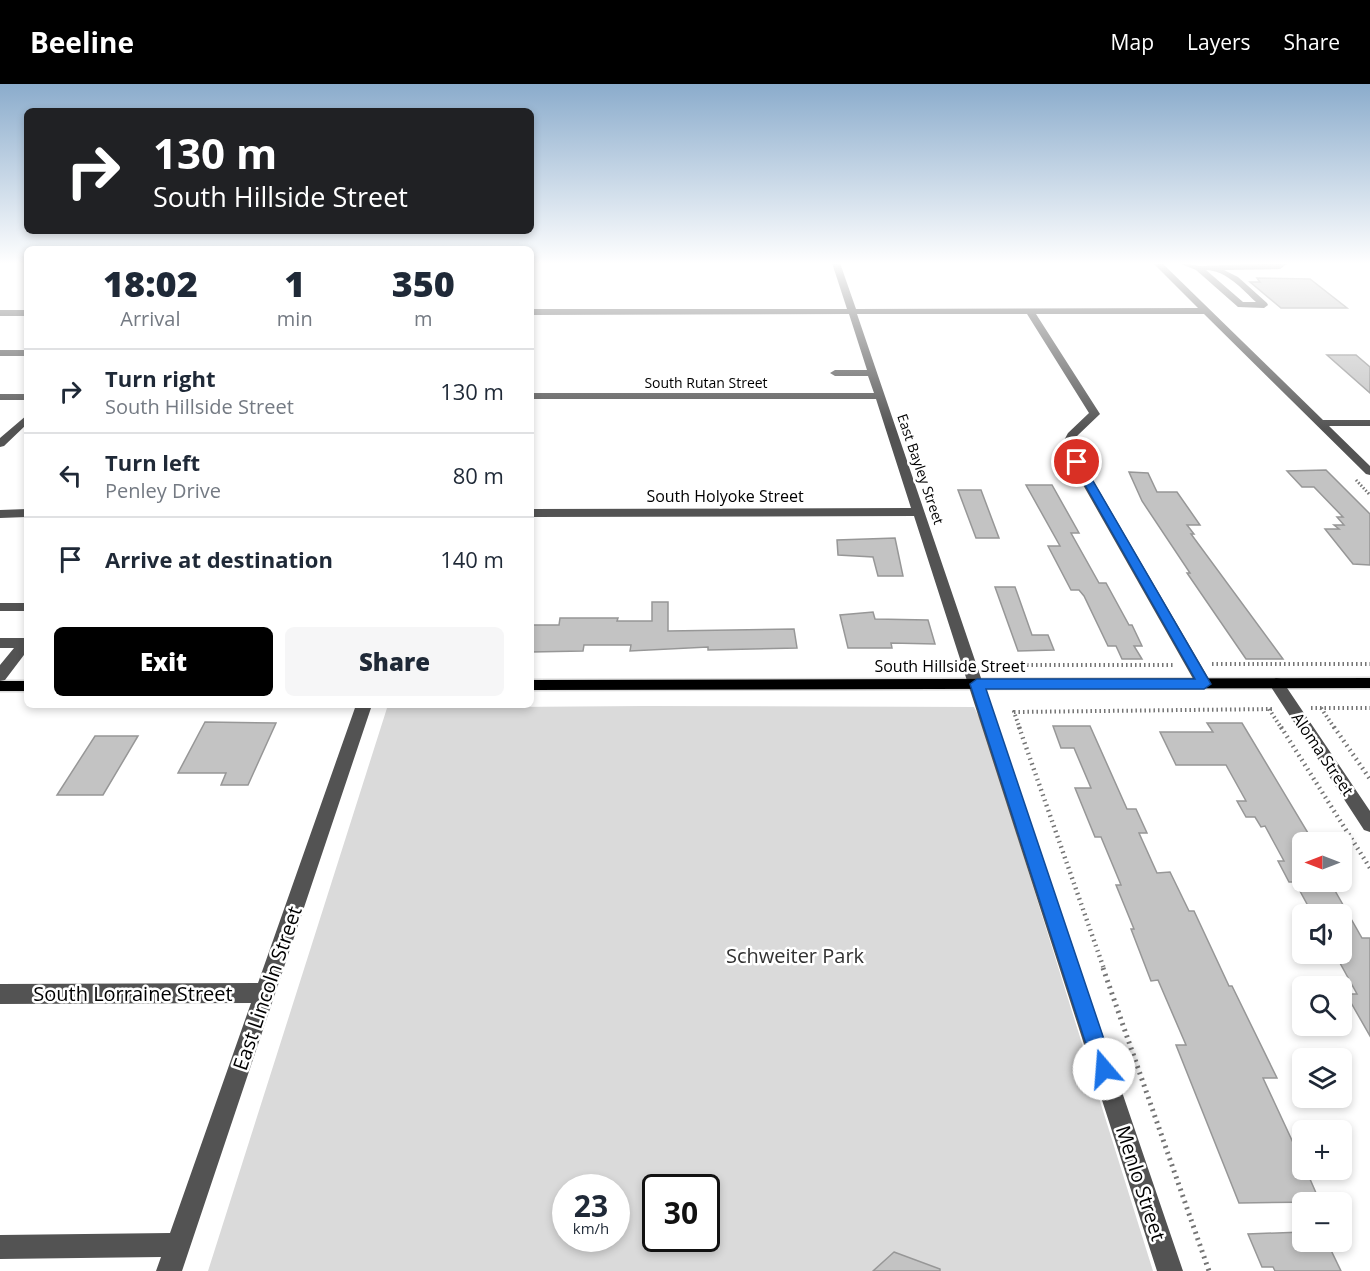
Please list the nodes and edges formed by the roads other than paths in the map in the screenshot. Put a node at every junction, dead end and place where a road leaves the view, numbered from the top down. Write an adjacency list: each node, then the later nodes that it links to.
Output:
1 (854, 318): 7 (street, East Bayley Street)
2 (1035, 318): 30 (street)
3 (1213, 318): 13 (street)
4 (0, 353): 5 (street)
5 (24, 353)
6 (835, 373): 7 (street)
7 (873, 373): 9 (street, East Bayley Street)
8 (534, 396): 9 (street, South Rutan Street)
9 (880, 396): 17 (street, East Bayley Street)
10 (24, 397): 11 (street)
11 (0, 398)
12 (24, 421): 15 (street)
13 (1320, 423): 14 (street); 16 (street)
14 (1370, 423)
15 (0, 444)
16 (1370, 472)
17 (920, 512): 20 (street, South Holyoke Street); 29 (street, East Bayley Street)
18 (0, 513): 19 (street)
19 (24, 513)
20 (534, 513)
21 (0, 607): 22 (street)
22 (24, 607)
23 (0, 643): 24 (street)
24 (24, 643)
25 (24, 646): 26 (street)
26 (0, 676)
27 (1276, 683): 28 (main road, South Hillside Street); 30 (main road, South Hillside Street); 35 (street, Aloma Street)
28 (1370, 683)
29 (977, 684): 30 (main road, South Hillside Street); 31 (main road, South Hillside Street); 41 (street, Menlo Street)
30 (1204, 684)
31 (534, 685)
32 (0, 686): 33 (main road)
33 (24, 686)
34 (363, 708): 36 (street, East Lincoln Street)
35 (1370, 825)
36 (265, 993): 37 (street, South Lorraine Street); 38 (street, East Lincoln Street)
37 (0, 994)
38 (178, 1245): 39 (street); 40 (street, East Lincoln Street)
39 (0, 1247)
40 (169, 1271)
41 (1170, 1271)

